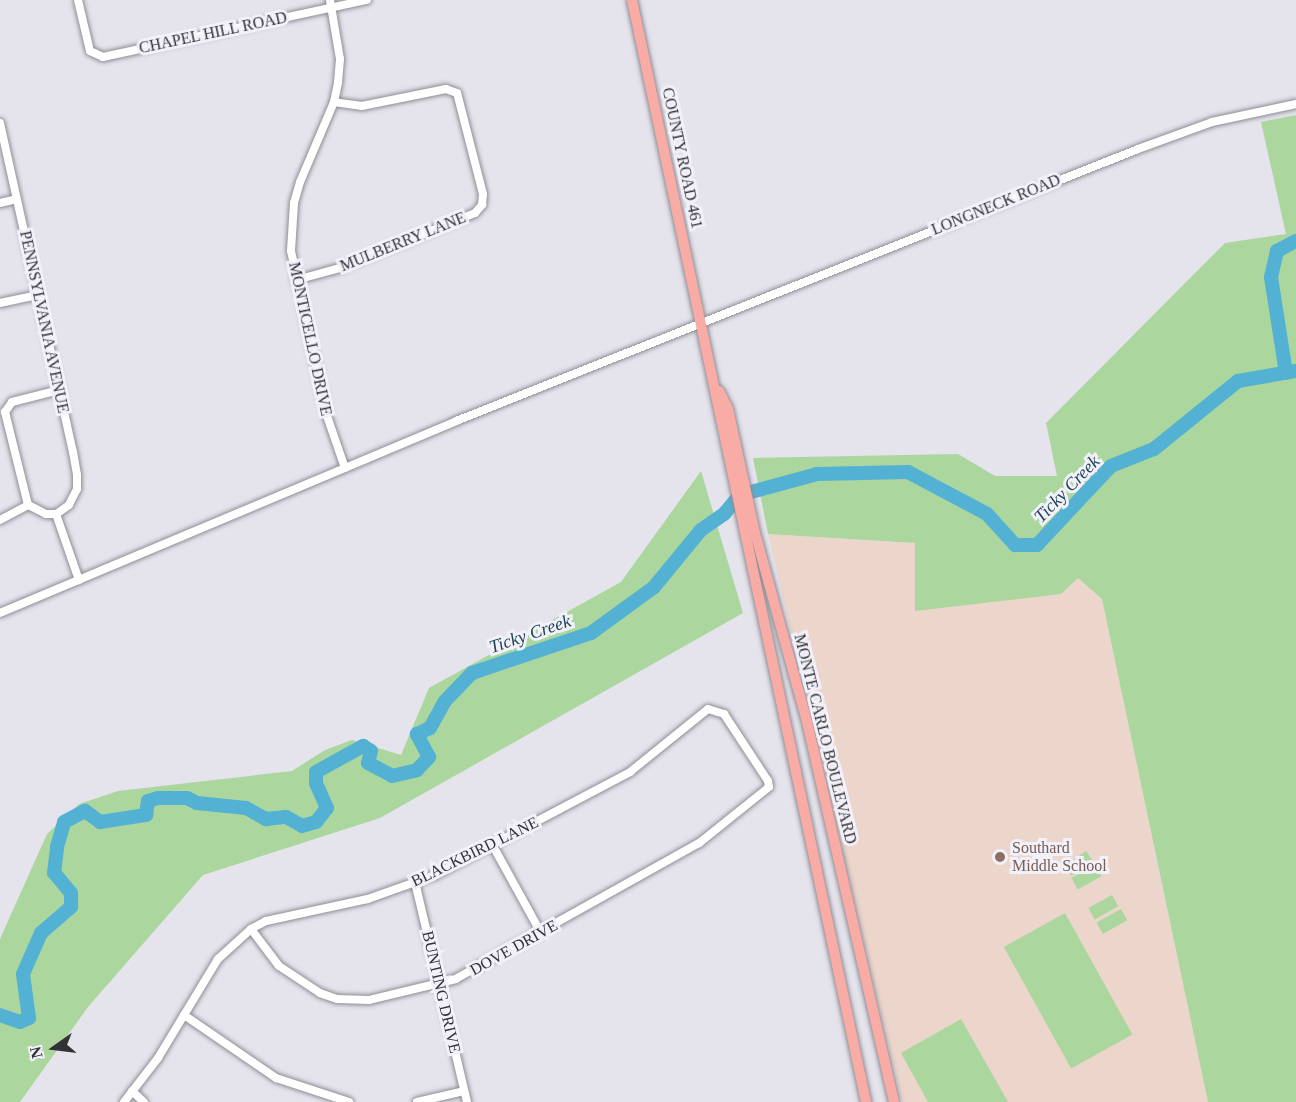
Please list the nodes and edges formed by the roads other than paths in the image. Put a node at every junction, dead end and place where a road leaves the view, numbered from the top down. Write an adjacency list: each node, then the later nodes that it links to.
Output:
1 (78, 0): 4 (street, CHAPEL HILL ROAD)
2 (367, 0): 4 (street, CHAPEL HILL ROAD)
3 (632, 0): 13 (main road, COUNTY ROAD 461)
4 (331, 4): 5 (street, MONTICELLO DRIVE)
5 (334, 102): 10 (street, MONTICELLO DRIVE); 10 (street, MULBERRY LANE)
6 (1296, 104): 13 (street, LONGNECK ROAD)
7 (0, 123): 8 (street, PENNSYLVANIA AVENUE)
8 (17, 199): 9 (street); 11 (street, PENNSYLVANIA AVENUE)
9 (0, 203)
10 (296, 280): 16 (street, MONTICELLO DRIVE)
11 (38, 295): 12 (street); 15 (street, PENNSYLVANIA AVENUE)
12 (0, 303)
13 (702, 322): 14 (main road, MONTE CARLO BOULEVARD); 16 (street, LONGNECK ROAD)
14 (716, 386): 20 (main road, MONTE CARLO BOULEVARD); 20 (main road, MONTE CARLO BOULEVARD)
15 (59, 390): 17 (street); 18 (street, PENNSYLVANIA AVENUE)
16 (345, 468): 21 (street, LONGNECK ROAD)
17 (28, 505): 18 (street); 19 (street)
18 (56, 514): 21 (street)
19 (0, 520)
20 (749, 533): 37 (main road, MONTE CARLO BOULEVARD); 38 (main road, MONTE CARLO BOULEVARD)
21 (79, 580): 22 (street, LONGNECK ROAD)
22 (0, 613)
23 (708, 709): 24 (street, BLACKBIRD LANE); 27 (street, DOVE DRIVE)
24 (493, 846): 25 (street, BLACKBIRD LANE); 27 (street)
25 (415, 882): 26 (street, BLACKBIRD LANE); 28 (street, BUNTING DRIVE)
26 (251, 929): 28 (street, DOVE DRIVE); 29 (street, BLACKBIRD LANE)
27 (541, 933): 28 (street, DOVE DRIVE)
28 (438, 983): 31 (street, BUNTING DRIVE)
29 (184, 1015): 30 (street, BLACKBIRD LANE); 34 (street)
30 (132, 1091): 32 (street, BLACKBIRD LANE); 33 (street)
31 (464, 1091): 35 (street); 36 (street, BUNTING DRIVE)
32 (123, 1102)
33 (144, 1102)
34 (349, 1102)
35 (417, 1102)
36 (467, 1102)
37 (866, 1102)
38 (894, 1102)

